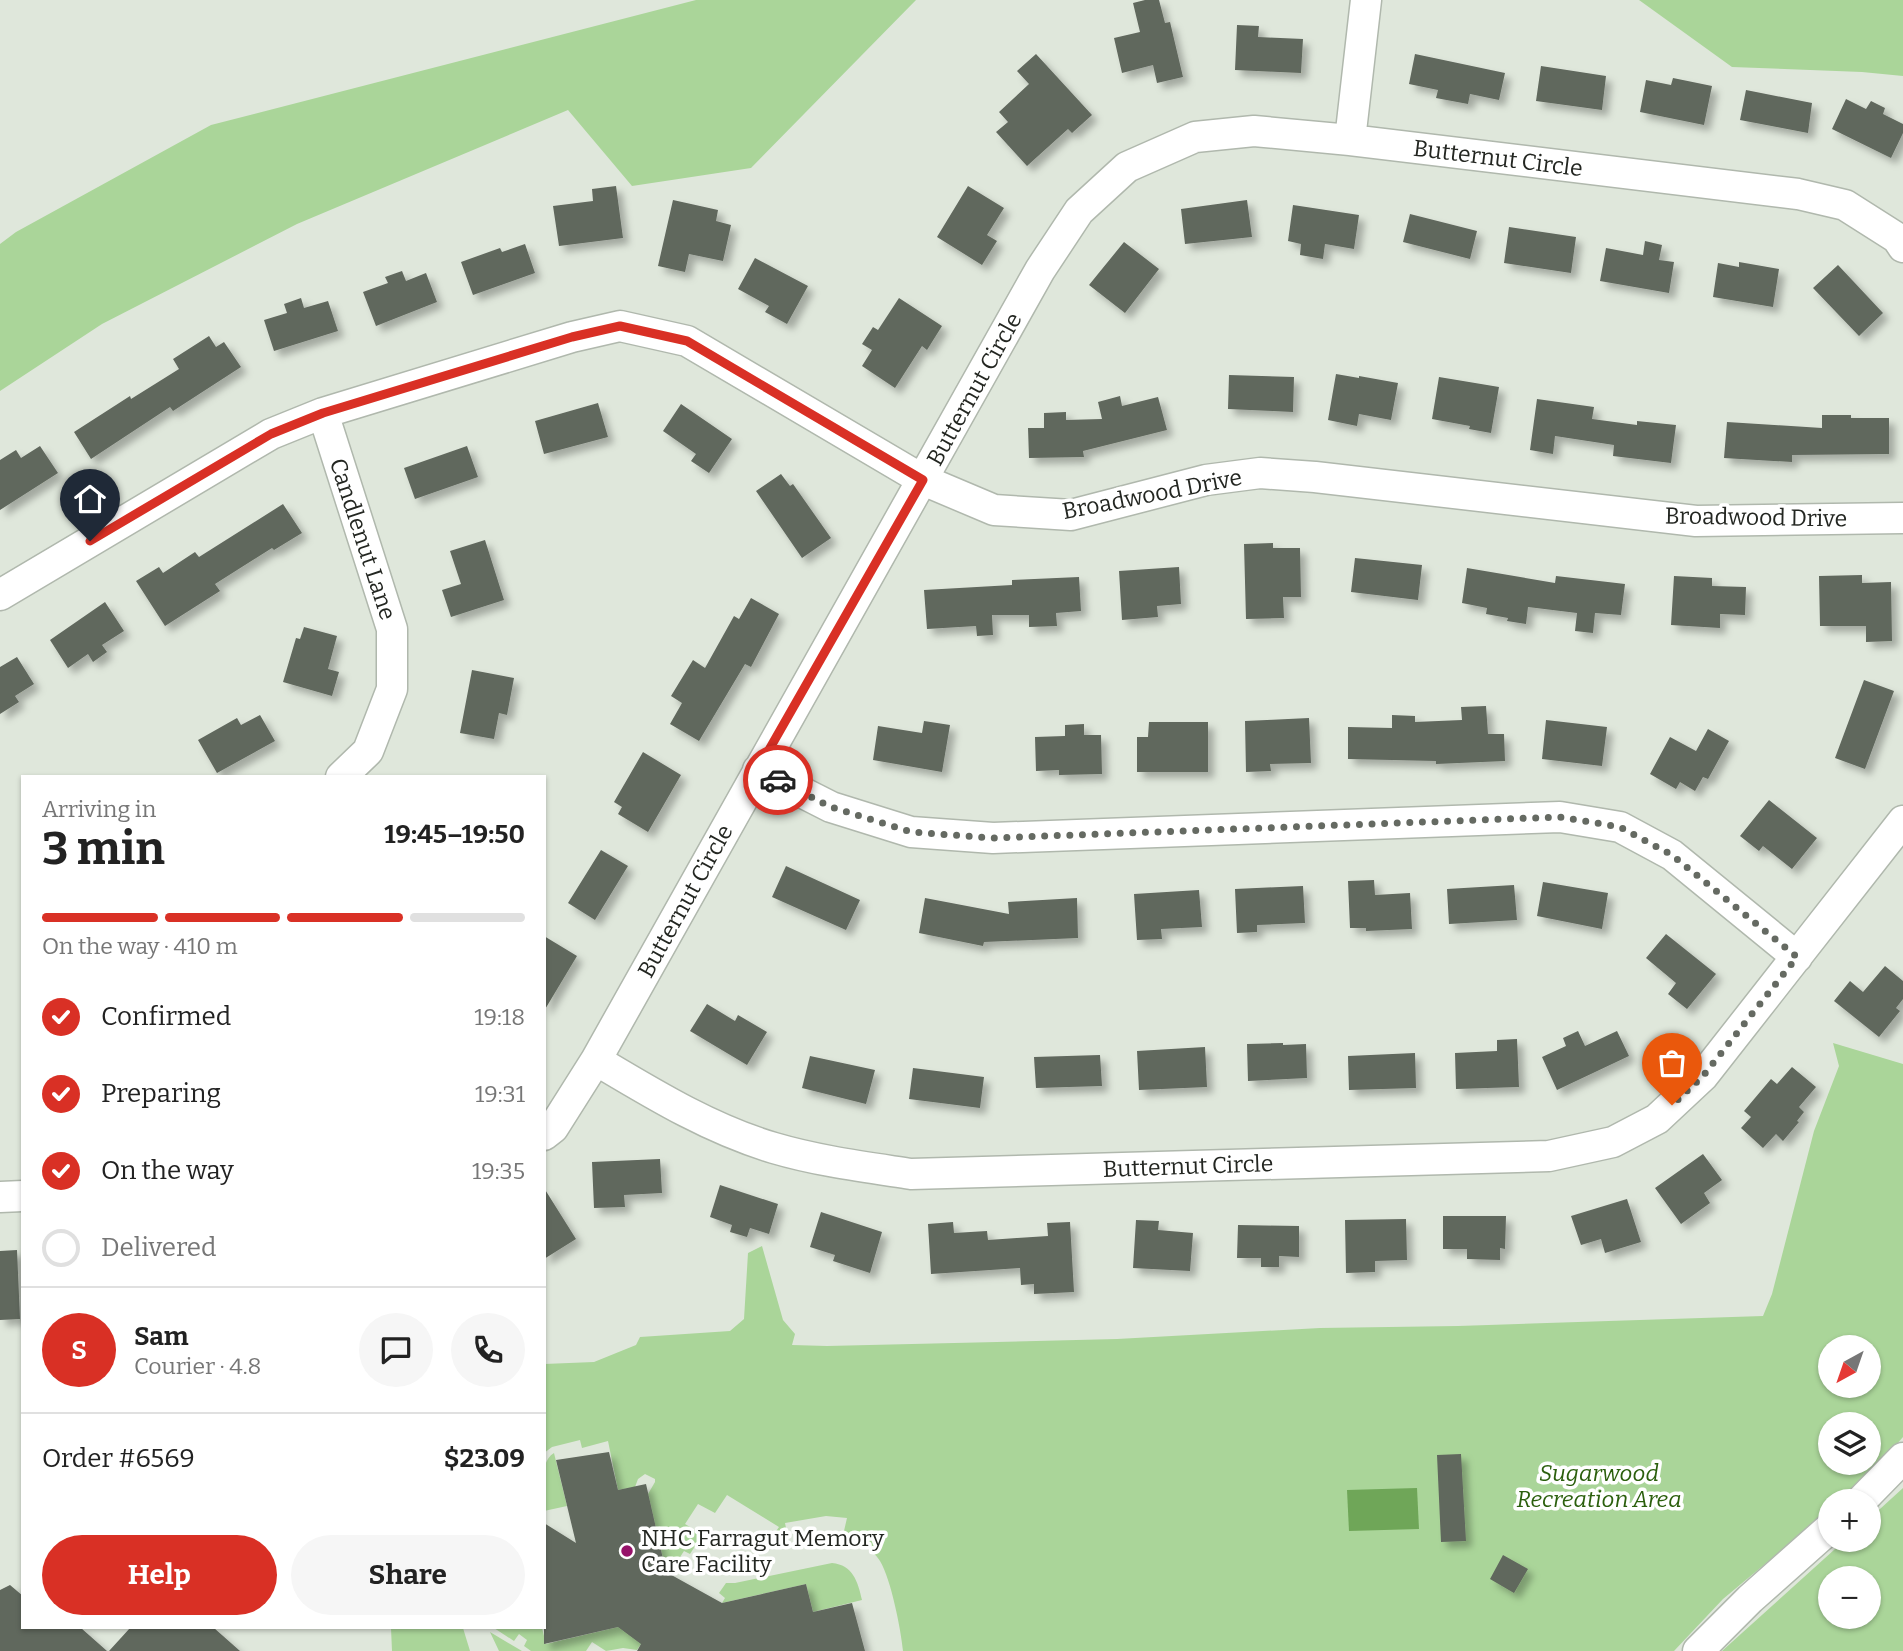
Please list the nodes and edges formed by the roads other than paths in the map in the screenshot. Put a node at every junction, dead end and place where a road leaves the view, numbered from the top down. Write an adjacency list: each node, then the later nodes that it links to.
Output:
1 (1366, 0): 2 (street)
2 (1350, 140): 3 (street, Butternut Circle); 5 (street, Butternut Circle)
3 (1903, 247)
4 (323, 413): 5 (street, Broadwood Drive); 7 (street, Broadwood Drive); 9 (street, Candlenut Lane)
5 (923, 480): 6 (street, Broadwood Drive); 8 (street, Butternut Circle)
6 (1903, 518)
7 (0, 595)
8 (758, 769): 11 (street); 12 (street, Butternut Circle)
9 (343, 775)
10 (1903, 821): 11 (street, Butternut Circle)
11 (1797, 957): 12 (street, Butternut Circle)
12 (596, 1060): 13 (street)
13 (546, 1133)
14 (21, 1196): 15 (street)
15 (0, 1197)
16 (1903, 1458): 17 (street)
17 (1873, 1489)
18 (1818, 1538): 19 (street)
19 (1698, 1651)

